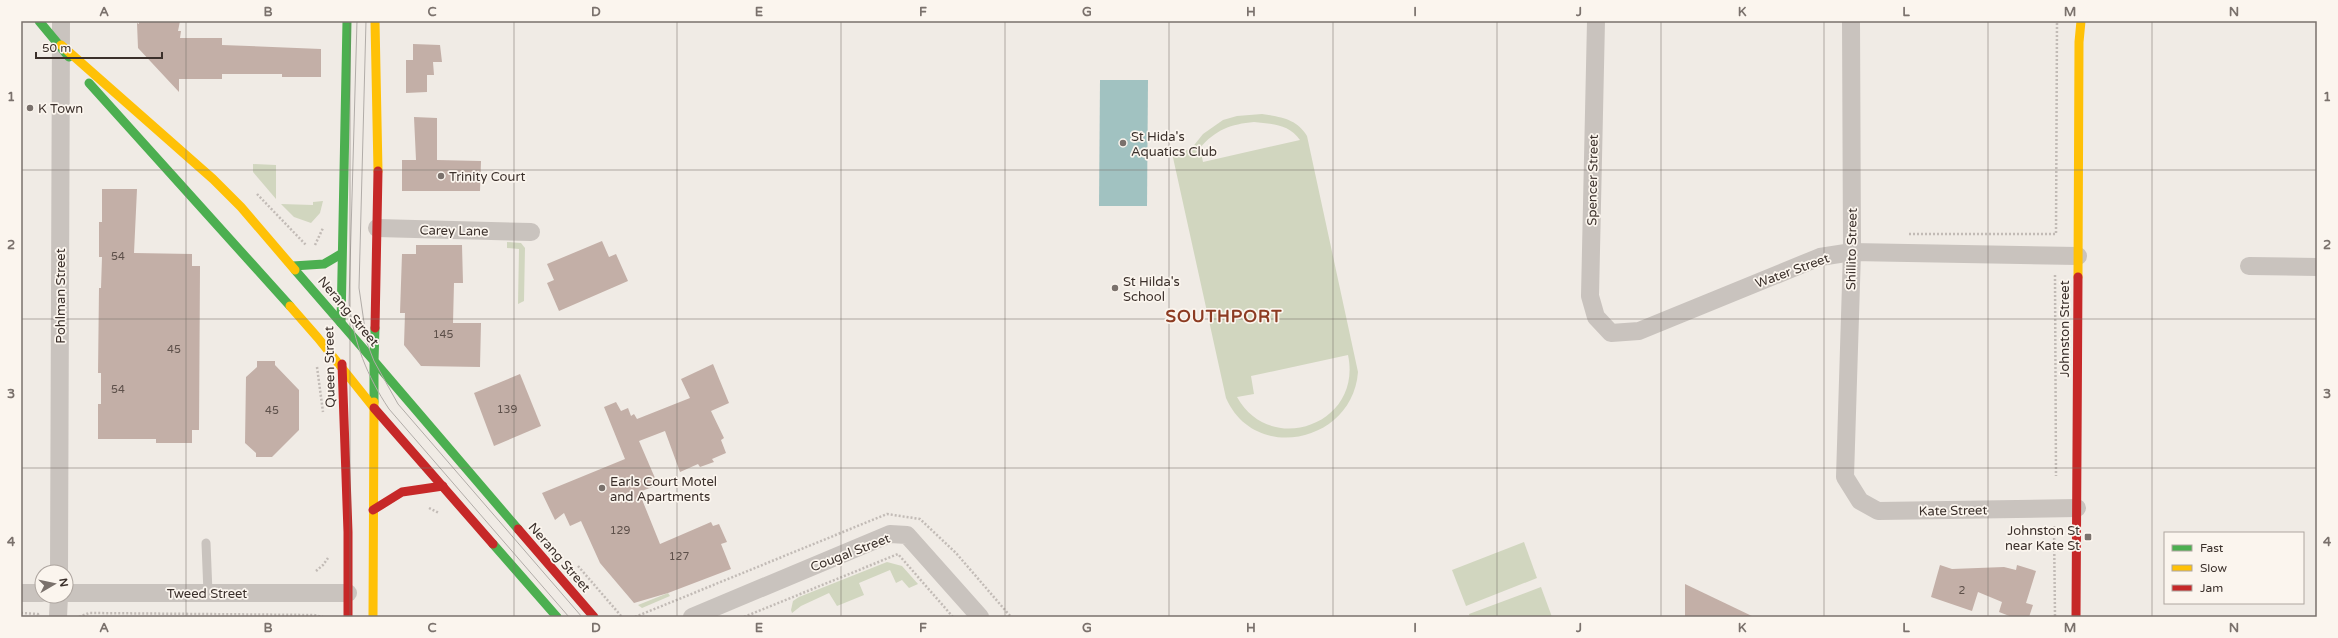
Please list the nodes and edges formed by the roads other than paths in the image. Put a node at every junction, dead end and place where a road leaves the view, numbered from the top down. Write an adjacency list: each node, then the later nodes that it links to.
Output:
1 (39, 21): 10 (main road, Nerang Street)
2 (61, 21): 10 (street, Pohlman Street)
3 (347, 21): 14 (main road, Queen Street)
4 (376, 21): 11 (main road)
5 (1596, 21): 20 (street, Spencer Street)
6 (1852, 21): 13 (street, Shillito Street)
7 (2077, 21): 9 (main road, Johnston Street)
8 (2081, 21): 9 (main road, Johnston Street)
9 (2079, 42): 15 (main road, Johnston Street)
10 (61, 45): 16 (main road, Nerang Street); 24 (main road, Nerang Street); 31 (street, Pohlman Street)
11 (377, 228): 12 (street, Carey Lane); 23 (main road)
12 (531, 232)
13 (1852, 252): 15 (street, Water Street); 20 (street, Water Street); 26 (street, Shillito Street)
14 (341, 254): 16 (main road); 19 (main road, Queen Street)
15 (2078, 256): 28 (main road, Johnston Street)
16 (293, 266): 19 (main road, Nerang Street)
17 (2249, 266): 18 (street)
18 (2317, 267)
19 (341, 323): 21 (main road, Queen Street); 23 (main road, Nerang Street)
20 (1611, 333)
21 (341, 338)
22 (342, 353): 24 (main road, Queen Street)
23 (374, 361): 25 (main road); 42 (main road, Nerang Street)
24 (342, 368): 25 (main road, Nerang Street); 36 (main road, Queen Street)
25 (374, 408): 27 (main road, Nerang Street); 29 (main road)
26 (1845, 477): 28 (street, Kate Street)
27 (443, 486): 29 (main road); 41 (main road, Nerang Street)
28 (2077, 508): 45 (main road, Johnston Street)
29 (373, 510): 40 (main road)
30 (206, 543): 35 (lane)
31 (59, 564)
32 (21, 593): 33 (street)
33 (34, 593)
34 (74, 593): 35 (street, Tweed Street)
35 (208, 593): 36 (street, Tweed Street)
36 (348, 593): 39 (main road, Queen Street)
37 (59, 604): 38 (street)
38 (58, 617)
39 (348, 617)
40 (373, 617)
41 (557, 617)
42 (594, 617)
43 (692, 617): 44 (street, Cougal Street)
44 (980, 617)
45 (2076, 617)

